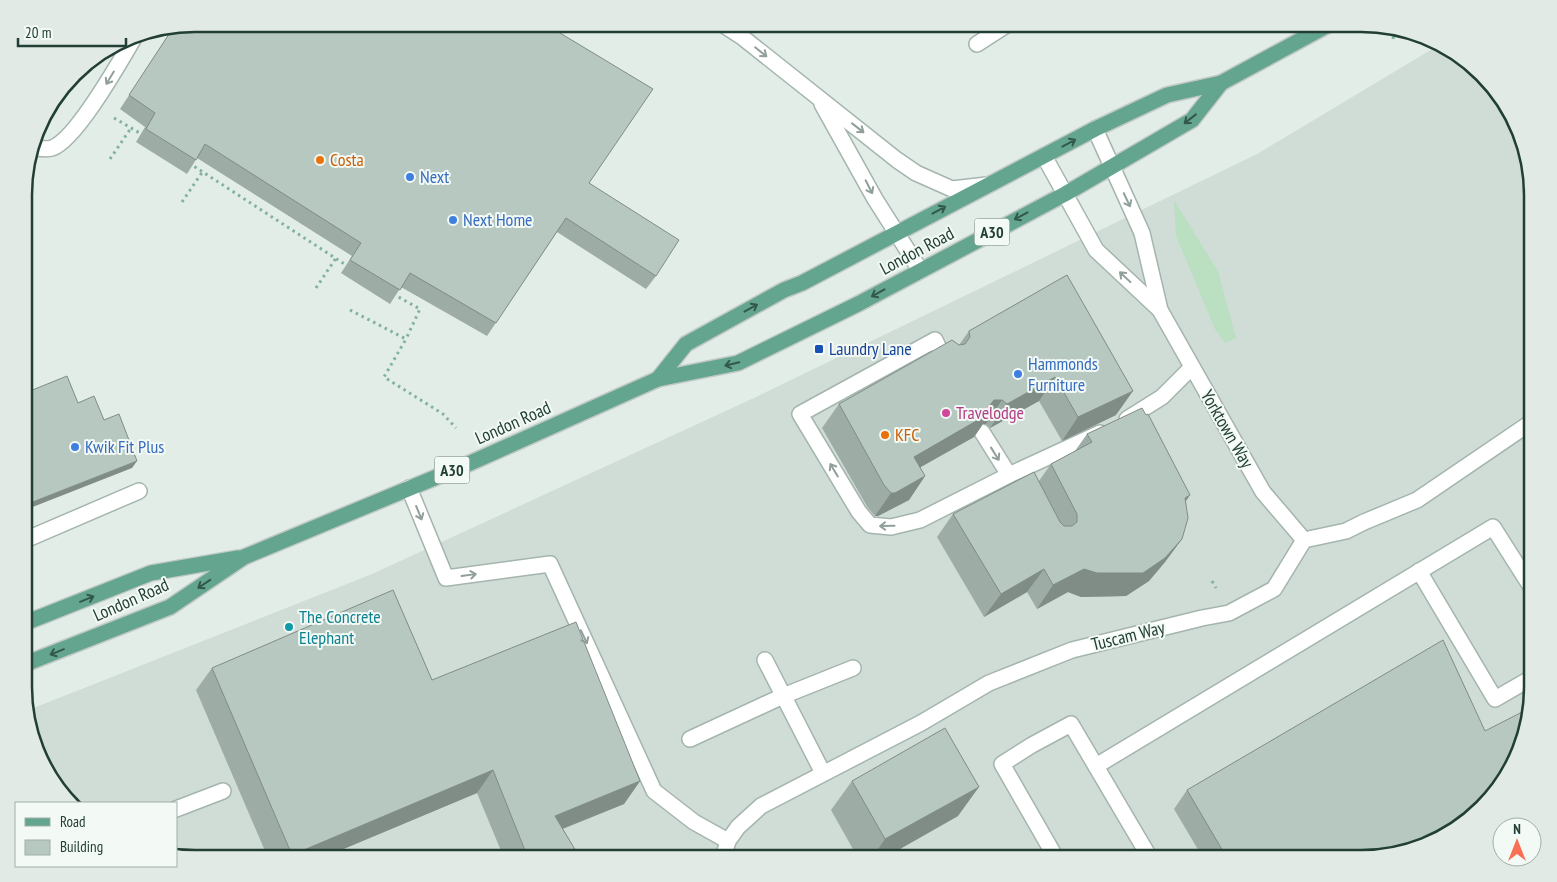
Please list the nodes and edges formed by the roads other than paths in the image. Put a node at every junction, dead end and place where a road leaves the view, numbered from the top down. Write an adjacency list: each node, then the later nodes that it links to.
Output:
1 (995, 32): 4 (street)
2 (1315, 32): 6 (main road, London Road / A30)
3 (735, 33): 7 (street, one-way to 7)
4 (977, 44)
5 (128, 47): 9 (street, one-way to 9)
6 (1222, 83): 8 (main road, London Road / A30); 11 (main road, London Road / A30, one-way to 11)
7 (819, 98): 12 (street, one-way to 12); 14 (street, one-way to 14)
8 (1095, 129): 10 (main road, London Road / A30, one-way to 8); 11 (street, Yorktown Way)
9 (40, 148)
10 (1044, 156): 12 (main road, London Road / A30); 13 (street, Yorktown Way)
11 (1111, 166): 13 (main road, London Road / A30); 16 (street, Yorktown Way, one-way to 16)
12 (986, 186): 14 (main road, London Road / A30, one-way to 12)
13 (1065, 194): 15 (main road, London Road / A30, one-way to 15); 16 (street, Yorktown Way, one-way to 13)
14 (896, 233): 15 (street); 19 (main road, London Road / A30, one-way to 14)
15 (920, 270): 19 (main road, London Road / A30, one-way to 19)
16 (1160, 310): 18 (street, Yorktown Way)
17 (944, 359): 22 (street, one-way to 17)
18 (1192, 367): 22 (street); 26 (street, Yorktown Way)
19 (658, 379): 23 (main road, London Road / A30)
20 (1524, 427): 26 (street)
21 (982, 432): 22 (street, one-way to 22)
22 (1016, 477)
23 (409, 488): 27 (main road, London Road / A30); 41 (street, one-way to 41)
24 (139, 491): 25 (street)
25 (32, 537)
26 (1304, 540): 38 (street, Tuscam Way)
27 (244, 557): 30 (main road, London Road / A30, one-way to 27); 32 (main road, London Road / A30, one-way to 32)
28 (1419, 571): 29 (street); 34 (street); 37 (street)
29 (1524, 576)
30 (32, 620)
31 (765, 660): 35 (street)
32 (32, 661)
33 (853, 668): 35 (street)
34 (1524, 682)
35 (783, 696): 36 (street); 38 (street)
36 (690, 740)
37 (1096, 766): 42 (street); 43 (street)
38 (823, 774): 41 (street, Tuscam Way)
39 (223, 791): 40 (street)
40 (178, 808)
41 (728, 842): 44 (street, Tuscam Way)
42 (1051, 849)
43 (1145, 849)
44 (726, 850)

